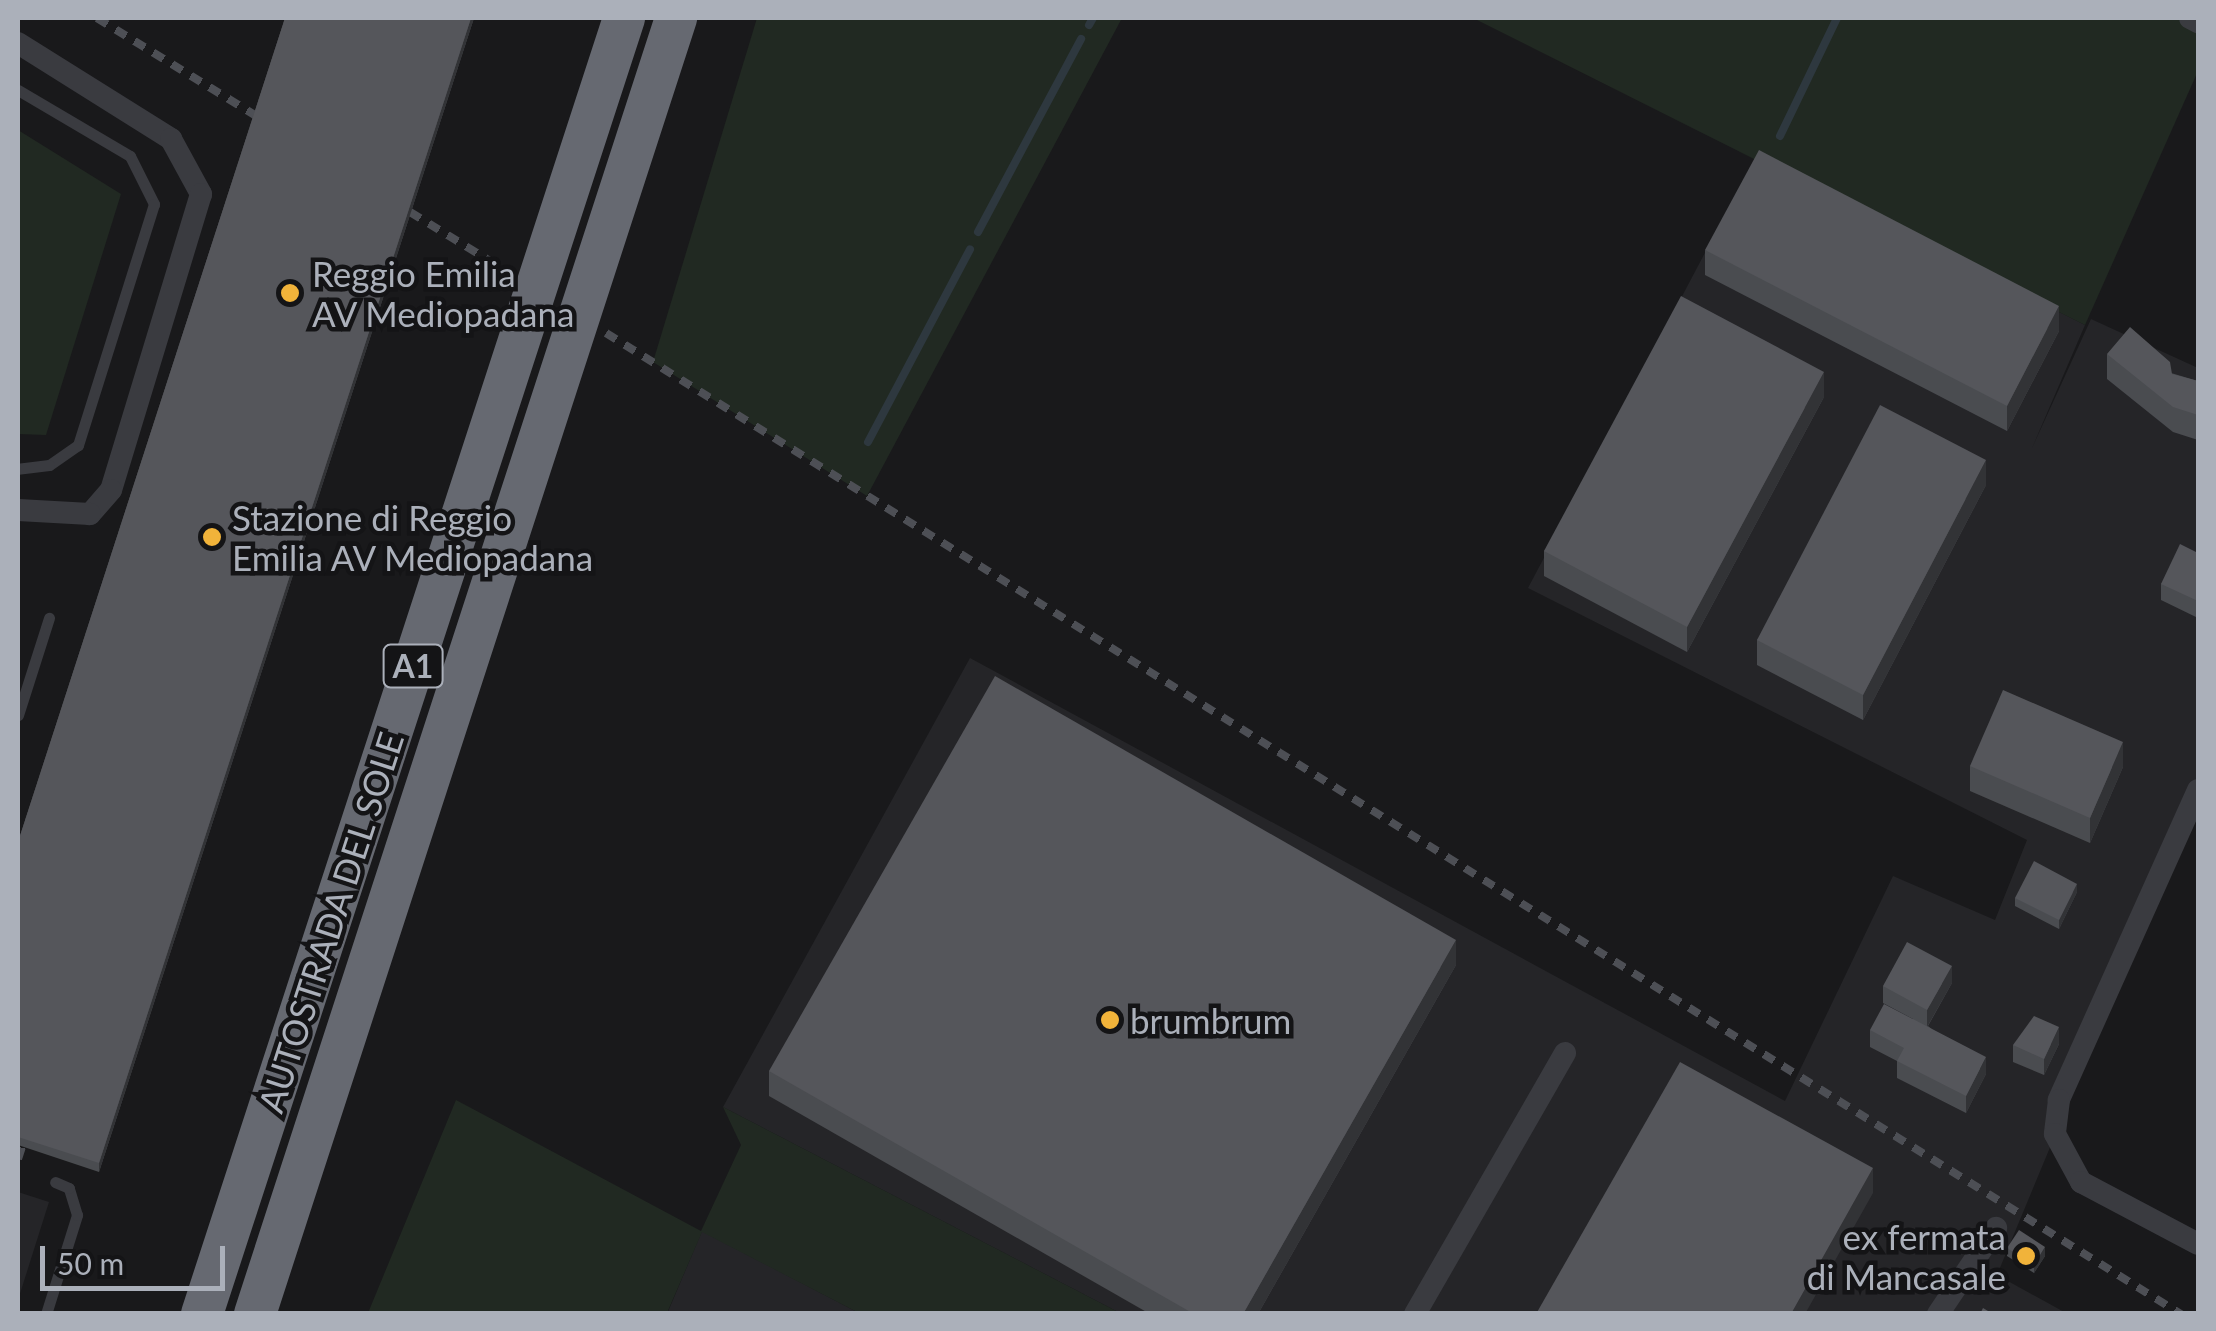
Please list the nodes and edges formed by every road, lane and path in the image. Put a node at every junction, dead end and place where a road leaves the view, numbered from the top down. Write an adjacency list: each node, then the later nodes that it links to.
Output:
1 (606, 18): 10 (lane)
2 (624, 18): 10 (highway, AUTOSTRADA DEL SOLE / A1)
3 (676, 18): 8 (highway, AUTOSTRADA DEL SOLE / A1)
4 (691, 18): 8 (lane)
5 (2190, 18): 6 (street)
6 (2198, 22)
7 (18, 43): 12 (street)
8 (662, 58): 22 (highway, AUTOSTRADA DEL SOLE / A1)
9 (18, 90): 11 (lane)
10 (597, 99): 21 (highway, AUTOSTRADA DEL SOLE / A1)
11 (18, 469)
12 (18, 510)
13 (49, 618): 14 (lane)
14 (18, 715)
15 (2198, 790): 19 (street)
16 (1565, 1053): 23 (street)
17 (55, 1182): 20 (lane)
18 (1996, 1228): 24 (street)
19 (2198, 1244)
20 (46, 1314)
21 (202, 1314)
22 (254, 1314)
23 (1415, 1314)
24 (1938, 1314)

